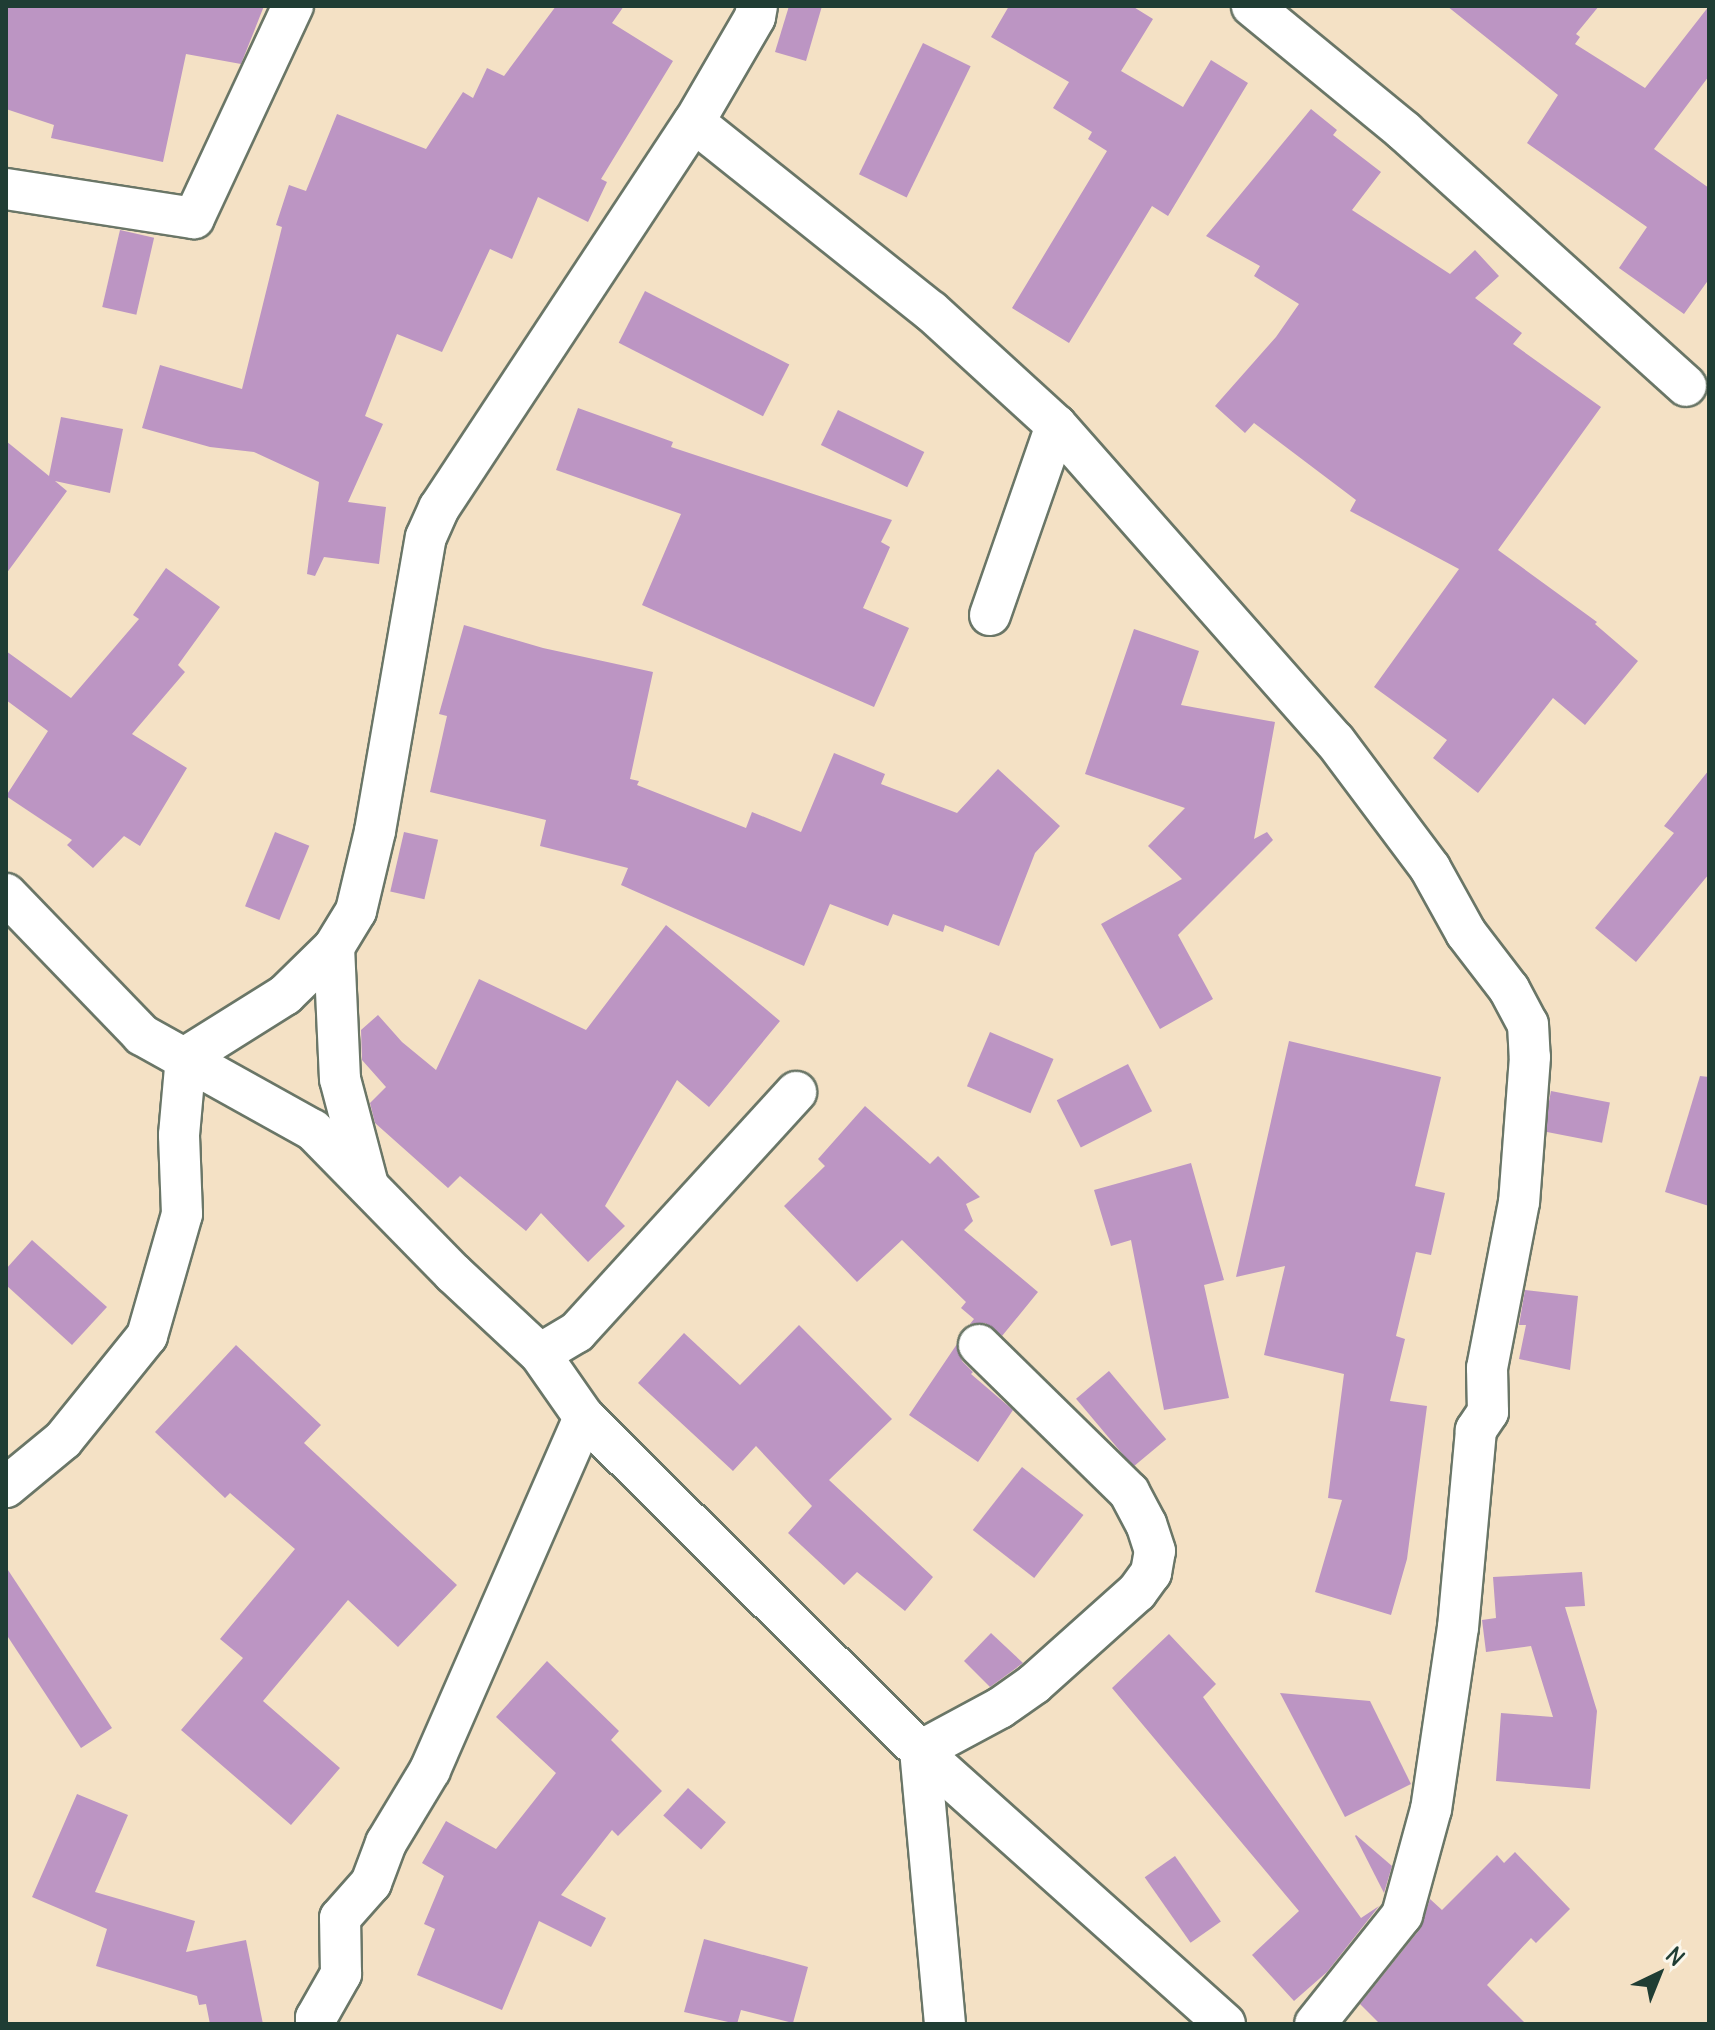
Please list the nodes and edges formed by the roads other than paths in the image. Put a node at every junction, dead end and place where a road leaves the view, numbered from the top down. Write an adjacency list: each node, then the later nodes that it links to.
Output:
1 (293, 6): 5 (street)
2 (757, 6): 4 (street)
3 (1252, 6): 6 (street)
4 (694, 122): 7 (street); 10 (street)
5 (6, 189)
6 (1686, 386)
7 (1056, 425): 8 (street); 24 (street)
8 (990, 615)
9 (6, 894): 11 (street)
10 (334, 947): 11 (street); 13 (street)
11 (186, 1057): 13 (street); 17 (street)
12 (796, 1092): 15 (street)
13 (368, 1185): 15 (street)
14 (979, 1345): 18 (street)
15 (540, 1354): 16 (street)
16 (584, 1417): 18 (street); 20 (street)
17 (6, 1487)
18 (920, 1751): 19 (street); 21 (street)
19 (1176, 1983): 22 (street); 23 (street)
20 (316, 2024)
21 (945, 2024)
22 (1225, 2024)
23 (1245, 2024)
24 (1315, 2024)

